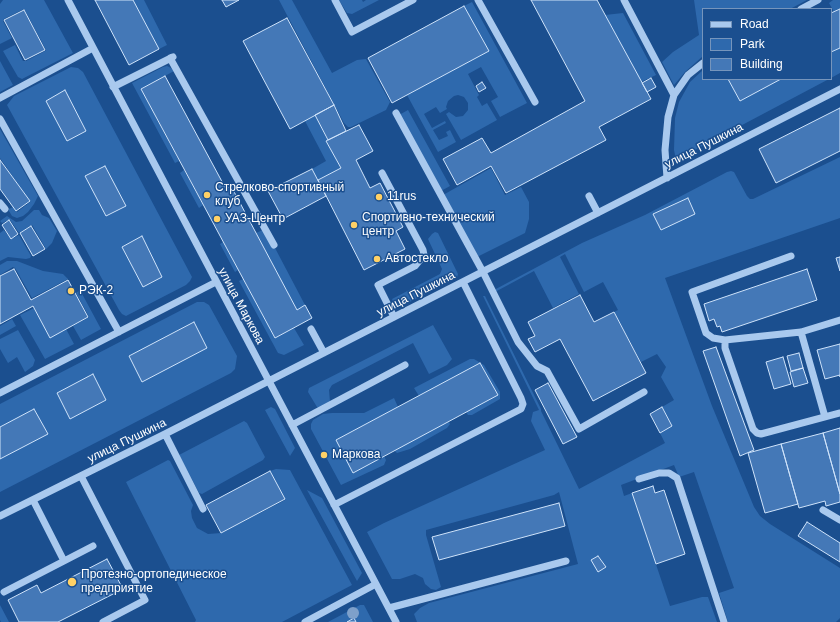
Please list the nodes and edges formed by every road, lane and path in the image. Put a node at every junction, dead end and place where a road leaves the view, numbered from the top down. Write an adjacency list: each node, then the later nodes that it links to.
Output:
1 (68, 0): 8 (street, улица Маркова)
2 (335, 0): 3 (street)
3 (414, 0)
4 (478, 0): 14 (street)
5 (624, 0): 12 (street)
6 (818, 0): 7 (street)
7 (803, 8)
8 (93, 48): 10 (street, улица Маркова); 13 (street)
9 (702, 64): 12 (street)
10 (113, 87): 23 (street); 26 (street, улица Маркова)
11 (840, 89): 18 (street, улица Пушкина)
12 (674, 95): 18 (street)
13 (0, 98)
14 (535, 102)
15 (396, 113): 25 (street)
16 (0, 119): 31 (street)
17 (382, 173): 28 (street)
18 (667, 178): 22 (street, улица Пушкина)
19 (589, 196): 22 (street)
20 (0, 203): 21 (street)
21 (5, 209)
22 (598, 213): 25 (street, улица Пушкина)
23 (274, 245)
24 (791, 256): 33 (street)
25 (483, 272): 27 (street, улица Пушкина); 37 (street)
26 (216, 282): 31 (street); 36 (street, улица Маркова)
27 (463, 282): 28 (street, улица Пушкина); 46 (street)
28 (394, 317): 34 (street, улица Пушкина)
29 (840, 320): 32 (street)
30 (311, 329): 34 (street)
31 (119, 332): 38 (street)
32 (801, 332): 33 (street); 40 (street)
33 (724, 340): 40 (street)
34 (324, 353): 36 (street, улица Пушкина)
35 (405, 365): 41 (street)
36 (268, 381): 41 (street, улица Маркова); 42 (street, улица Пушкина)
37 (644, 392)
38 (0, 393)
39 (840, 413): 40 (street)
40 (825, 417)
41 (292, 425): 46 (street, улица Маркова)
42 (165, 434): 43 (street, улица Пушкина); 47 (street)
43 (81, 476): 45 (street, улица Пушкина); 57 (street)
44 (639, 479): 60 (street)
45 (33, 500): 49 (street, улица Пушкина); 52 (street)
46 (334, 505): 54 (street, улица Маркова)
47 (203, 509)
48 (823, 510): 50 (street)
49 (0, 516)
50 (840, 520)
51 (93, 546): 52 (street)
52 (64, 561): 55 (street)
53 (566, 561): 56 (street)
54 (376, 584): 56 (street, улица Маркова); 58 (street)
55 (4, 592)
56 (389, 608): 59 (street, улица Маркова)
57 (103, 622)
58 (305, 622)
59 (396, 622)
60 (724, 622)

